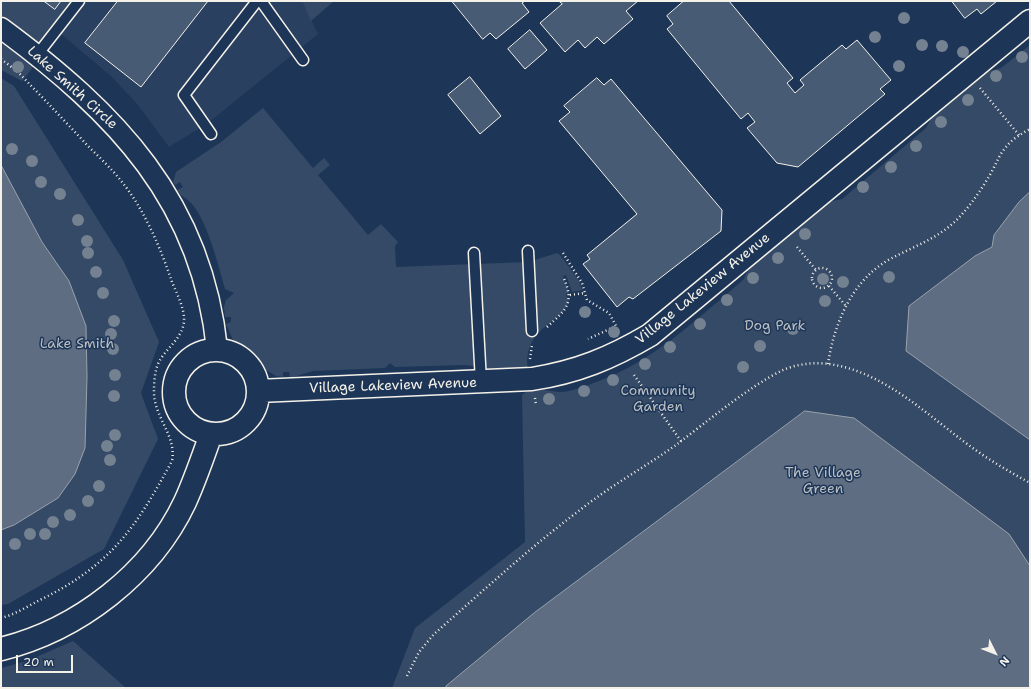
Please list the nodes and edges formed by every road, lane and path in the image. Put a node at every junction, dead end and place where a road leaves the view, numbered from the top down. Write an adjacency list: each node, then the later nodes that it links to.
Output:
1 (79, 1): 6 (lane)
2 (257, 1): 11 (lane)
3 (261, 1): 8 (lane)
4 (1030, 21): 9 (street, Village Lakeview Avenue)
5 (1, 28): 6 (street, Lake Smith Circle)
6 (37, 55): 26 (street, Lake Smith Circle)
7 (1, 59): 36 (path)
8 (303, 60)
9 (968, 73): 12 (path); 29 (street, Village Lakeview Avenue)
10 (1030, 129): 12 (path)
11 (211, 134)
12 (1019, 135): 22 (path)
13 (797, 247): 17 (path)
14 (528, 251): 24 (lane)
15 (474, 253): 30 (lane)
16 (563, 253): 20 (path)
17 (816, 270): 19 (path); 19 (path)
18 (563, 276): 21 (path)
19 (829, 286): 22 (path)
20 (585, 293): 21 (path); 25 (path)
21 (570, 295): 23 (path)
22 (846, 306): 27 (path)
23 (543, 330)
24 (533, 336): 29 (path)
25 (588, 339)
26 (217, 350): 31 (street); 33 (street)
27 (828, 364): 34 (path); 35 (path)
28 (634, 375): 34 (path)
29 (532, 380): 30 (street, Village Lakeview Avenue); 32 (path)
30 (482, 382): 31 (street, Village Lakeview Avenue)
31 (258, 392): 33 (street)
32 (536, 405)
33 (211, 434): 37 (street)
34 (681, 441): 38 (path)
35 (1030, 483)
36 (1, 618)
37 (1, 648)
38 (407, 676)

